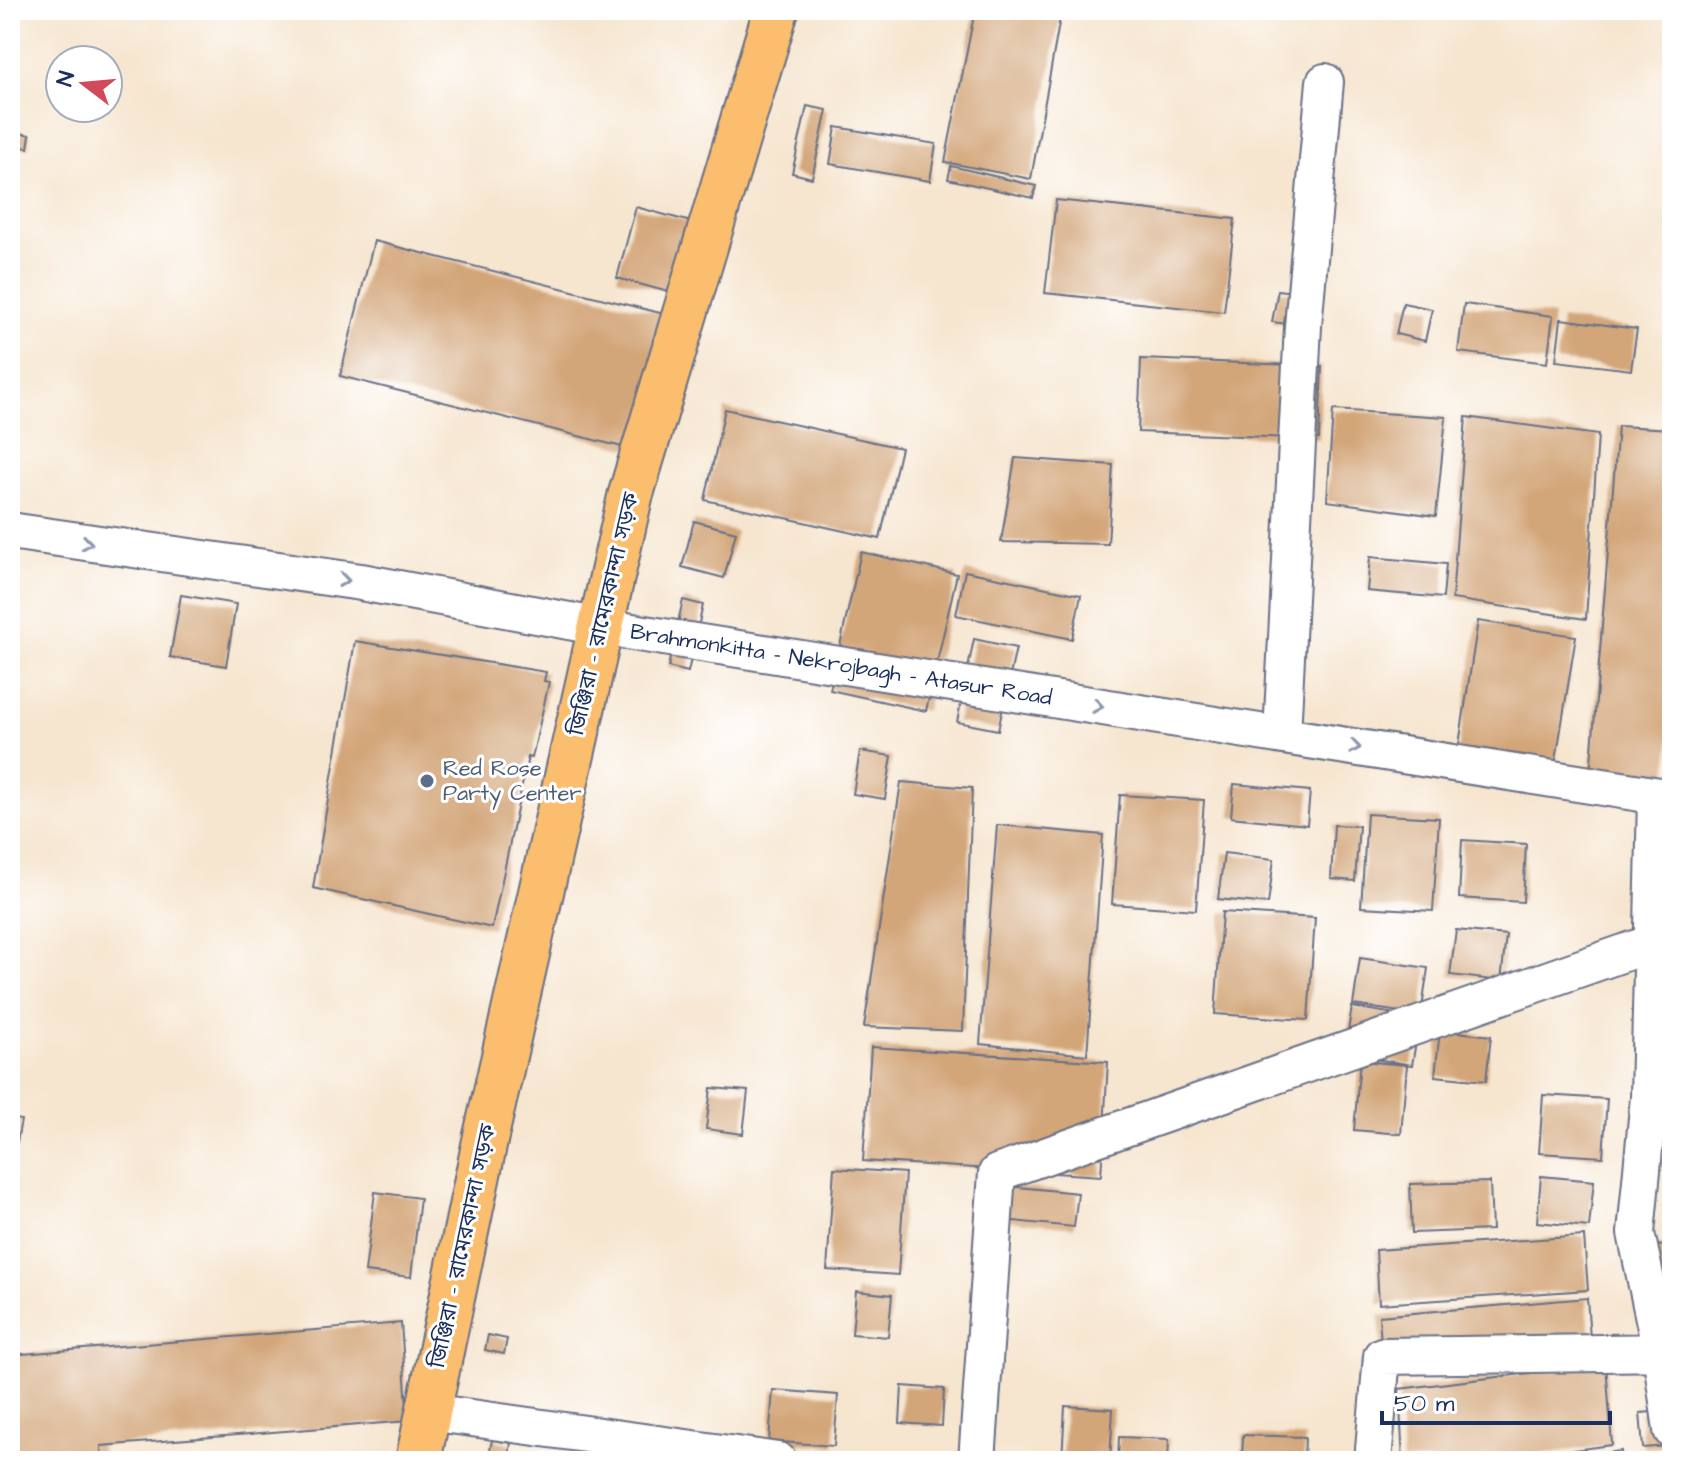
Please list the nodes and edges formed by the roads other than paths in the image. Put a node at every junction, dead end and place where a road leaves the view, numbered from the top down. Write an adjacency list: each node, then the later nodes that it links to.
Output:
1 (776, 10): 4 (main road, জিঞ্জিরা - রামেরকান্দা সড়ক)
2 (1325, 82): 5 (street)
3 (10, 531): 4 (street, Brahmonkitta - Nekrojbagh - Atasur Road, one-way to 4)
4 (601, 627): 5 (street, Brahmonkitta - Nekrojbagh - Atasur Road, one-way to 5); 9 (main road, জিঞ্জিরা - রামেরকান্দা সড়ক)
5 (1282, 735): 6 (street, Brahmonkitta - Nekrojbagh - Atasur Road, one-way to 6)
6 (1664, 798): 8 (street)
7 (1672, 936): 13 (street)
8 (1666, 1352): 10 (street); 14 (street)
9 (429, 1412): 11 (main road, জিঞ্জিরা - রামেরকান্দা সড়ক); 12 (street)
10 (1672, 1430)
11 (418, 1461)
12 (778, 1461)
13 (977, 1461)
14 (1373, 1461)

